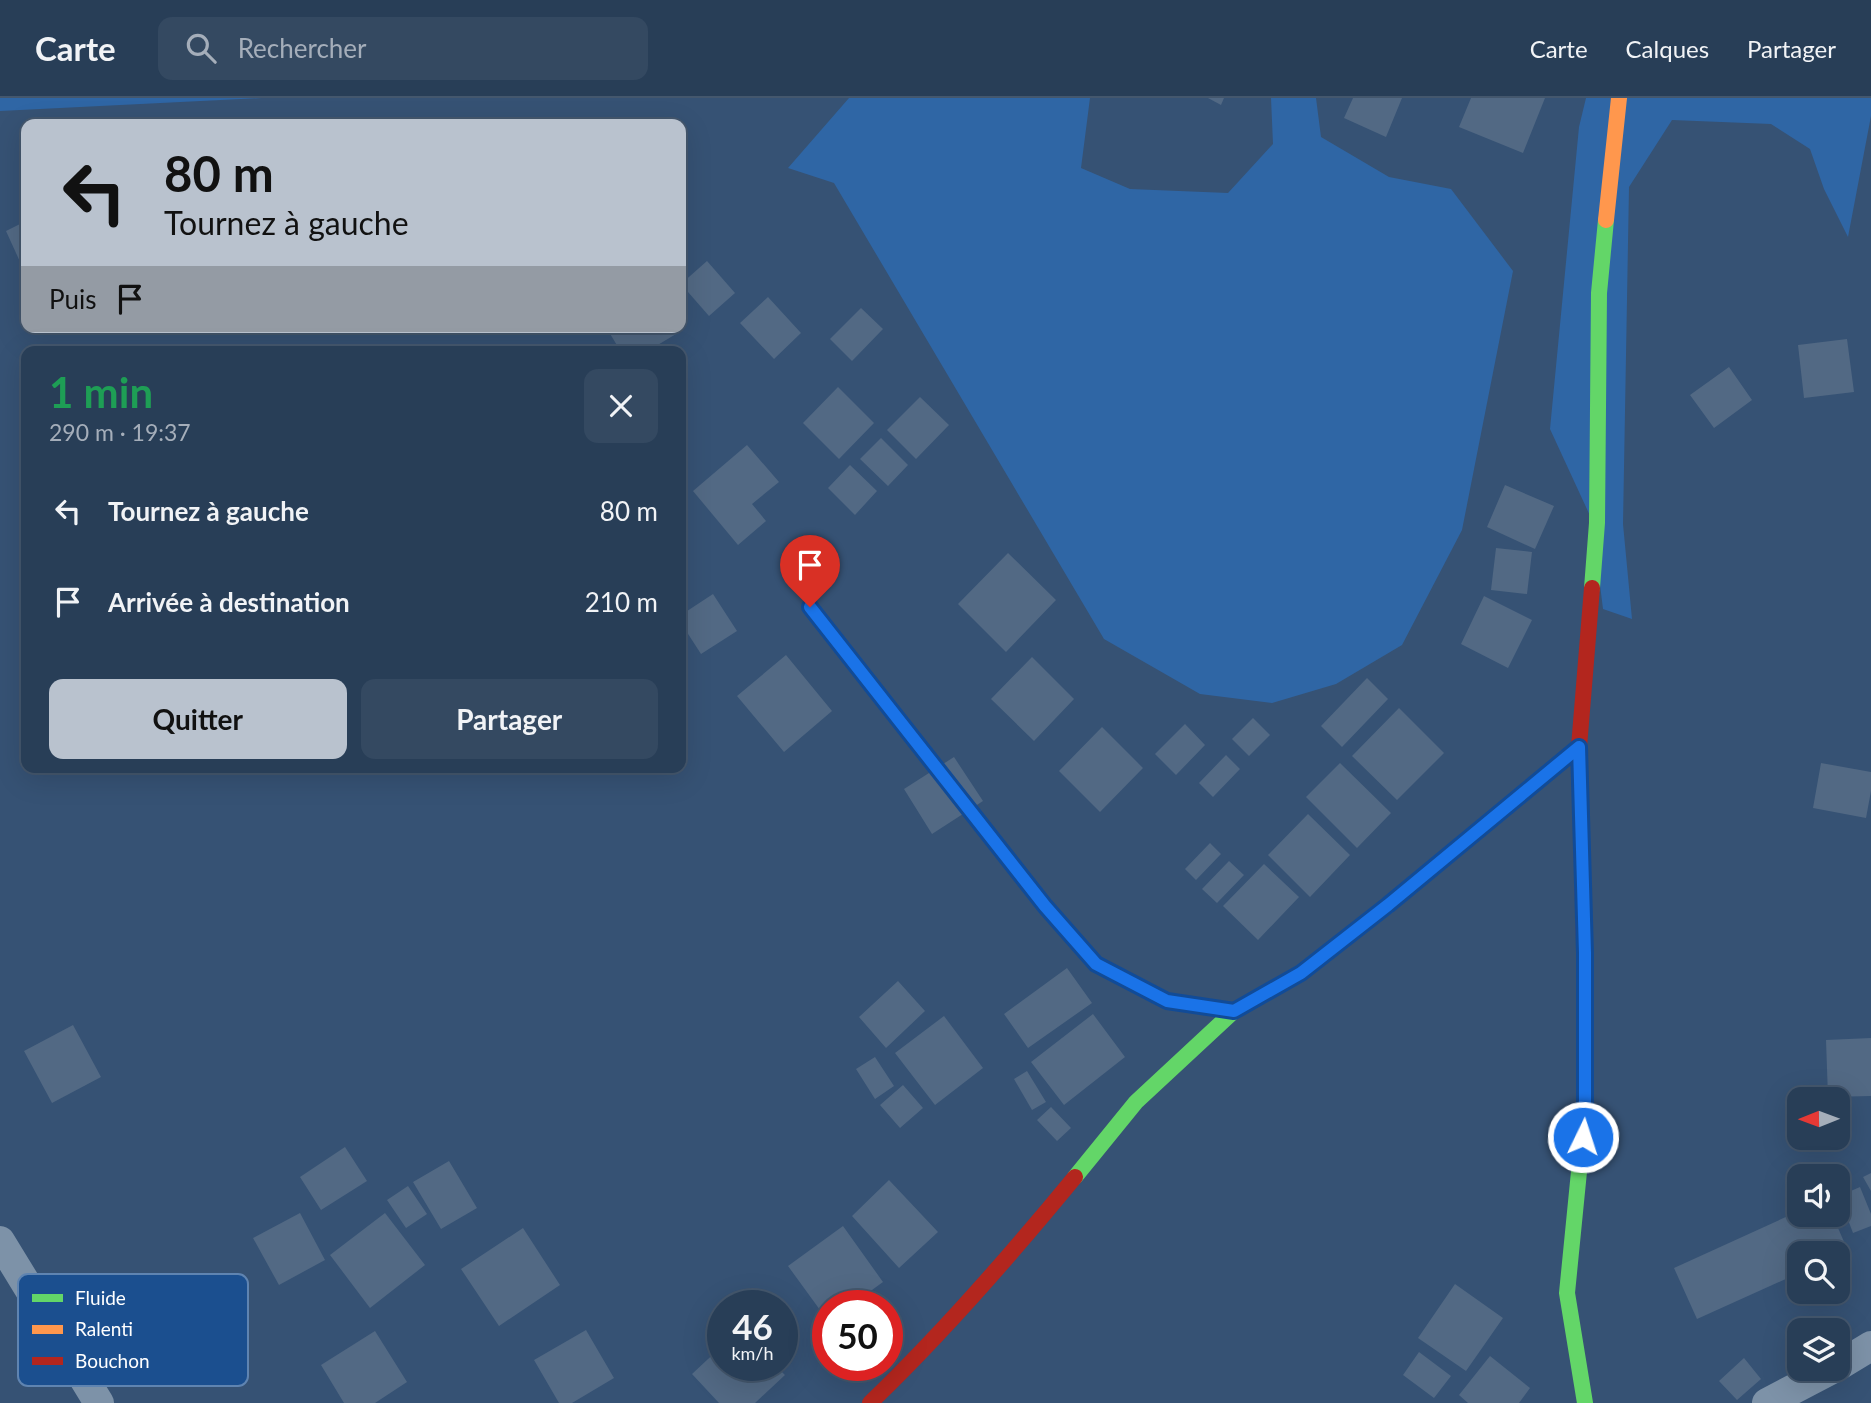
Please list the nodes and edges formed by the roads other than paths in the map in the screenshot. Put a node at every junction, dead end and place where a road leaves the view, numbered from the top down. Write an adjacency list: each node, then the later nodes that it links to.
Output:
1 (1619, 98): 3 (street)
2 (810, 607): 4 (street)
3 (1579, 747): 4 (street); 13 (street)
4 (1234, 1011): 12 (street)
5 (0, 1241): 6 (street)
6 (20, 1274)
7 (1871, 1346): 8 (street)
8 (1850, 1359)
9 (1809, 1381): 14 (street)
10 (89, 1386): 11 (street)
11 (99, 1403)
12 (870, 1403)
13 (1585, 1403)
14 (1767, 1403)

